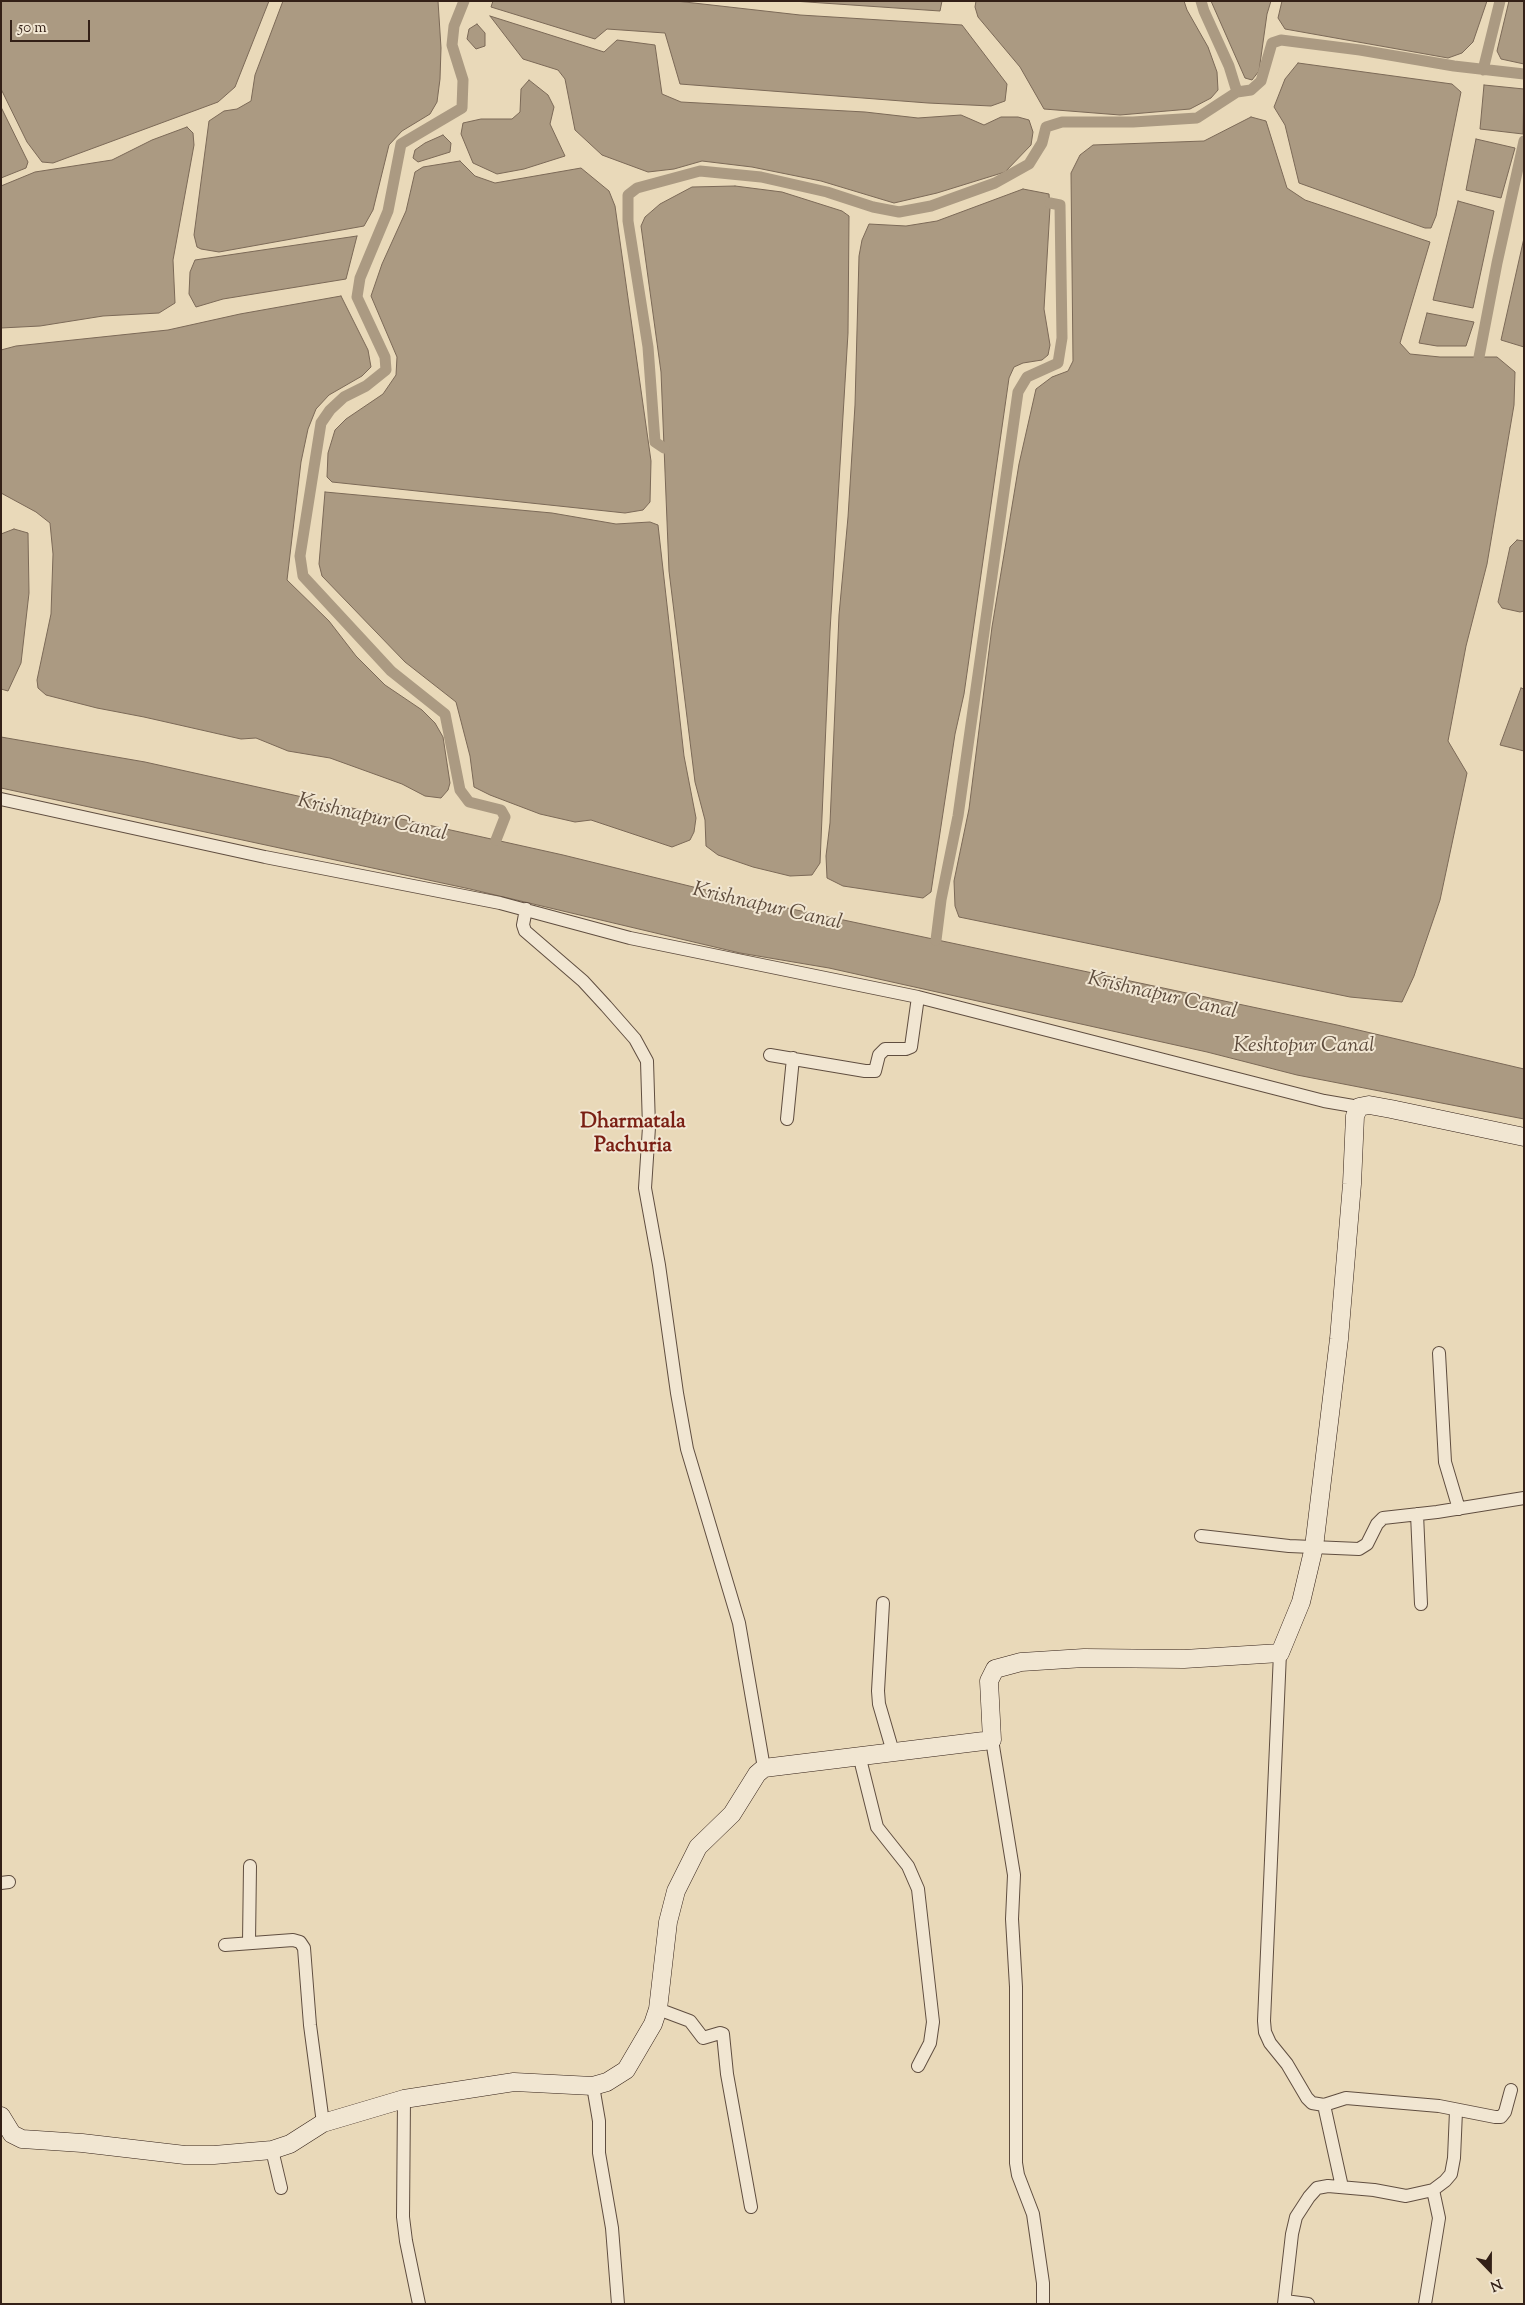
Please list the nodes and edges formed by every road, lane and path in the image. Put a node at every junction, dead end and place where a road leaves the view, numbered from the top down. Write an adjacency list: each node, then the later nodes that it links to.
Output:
1 (1, 799): 2 (street)
2 (526, 909): 3 (street); 21 (street)
3 (918, 997): 5 (street); 6 (street)
4 (770, 1055): 5 (street)
5 (793, 1058): 7 (street)
6 (1359, 1107): 8 (street); 14 (street)
7 (787, 1118)
8 (1524, 1138)
9 (1439, 1353): 11 (street)
10 (1524, 1498): 11 (street)
11 (1458, 1509): 12 (street)
12 (1417, 1514): 14 (street); 16 (street)
13 (1202, 1536): 14 (street)
14 (1314, 1547): 17 (street)
15 (883, 1603): 19 (street)
16 (1421, 1604)
17 (1280, 1653): 18 (street); 30 (street)
18 (992, 1740): 19 (street); 42 (street)
19 (893, 1752): 20 (street)
20 (859, 1755): 21 (street); 26 (street)
21 (764, 1768): 25 (street)
22 (250, 1866): 23 (street)
23 (249, 1942): 24 (street); 33 (street)
24 (225, 1945)
25 (658, 2009): 27 (street); 38 (street)
26 (918, 2066)
27 (593, 2086): 29 (street); 41 (street)
28 (1511, 2090): 31 (street)
29 (404, 2099): 33 (street); 40 (street)
30 (1324, 2104): 31 (street); 35 (street)
31 (1456, 2110): 37 (street)
32 (1, 2116): 34 (street)
33 (323, 2123): 34 (street)
34 (272, 2150): 36 (street)
35 (1342, 2187): 37 (street); 39 (street)
36 (281, 2188)
37 (1433, 2190): 44 (street)
38 (751, 2207)
39 (1284, 2302): 43 (street)
40 (419, 2304)
41 (618, 2304)
42 (1043, 2304)
43 (1308, 2304)
44 (1425, 2304)

